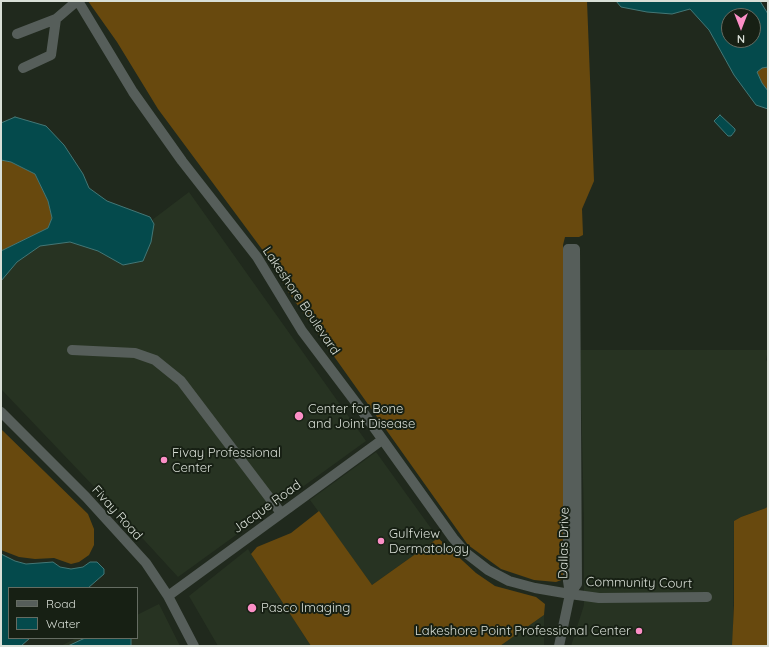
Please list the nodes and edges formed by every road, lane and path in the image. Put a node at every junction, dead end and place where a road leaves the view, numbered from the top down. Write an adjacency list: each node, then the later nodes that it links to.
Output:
1 (77, 1): 2 (street); 7 (street, Lakeshore Boulevard)
2 (56, 19): 3 (street); 4 (street)
3 (17, 34)
4 (23, 68)
5 (72, 350): 8 (street)
6 (1, 412): 10 (street, Fivay Road)
7 (382, 440): 8 (street, Jacque Road); 9 (street, Lakeshore Boulevard)
8 (281, 513): 10 (street, Jacque Road)
9 (570, 594): 9 (street, Dallas Drive); 11 (street, Community Court); 13 (street)
10 (168, 596): 12 (street, Fivay Road)
11 (707, 597)
12 (194, 646)
13 (559, 646)

